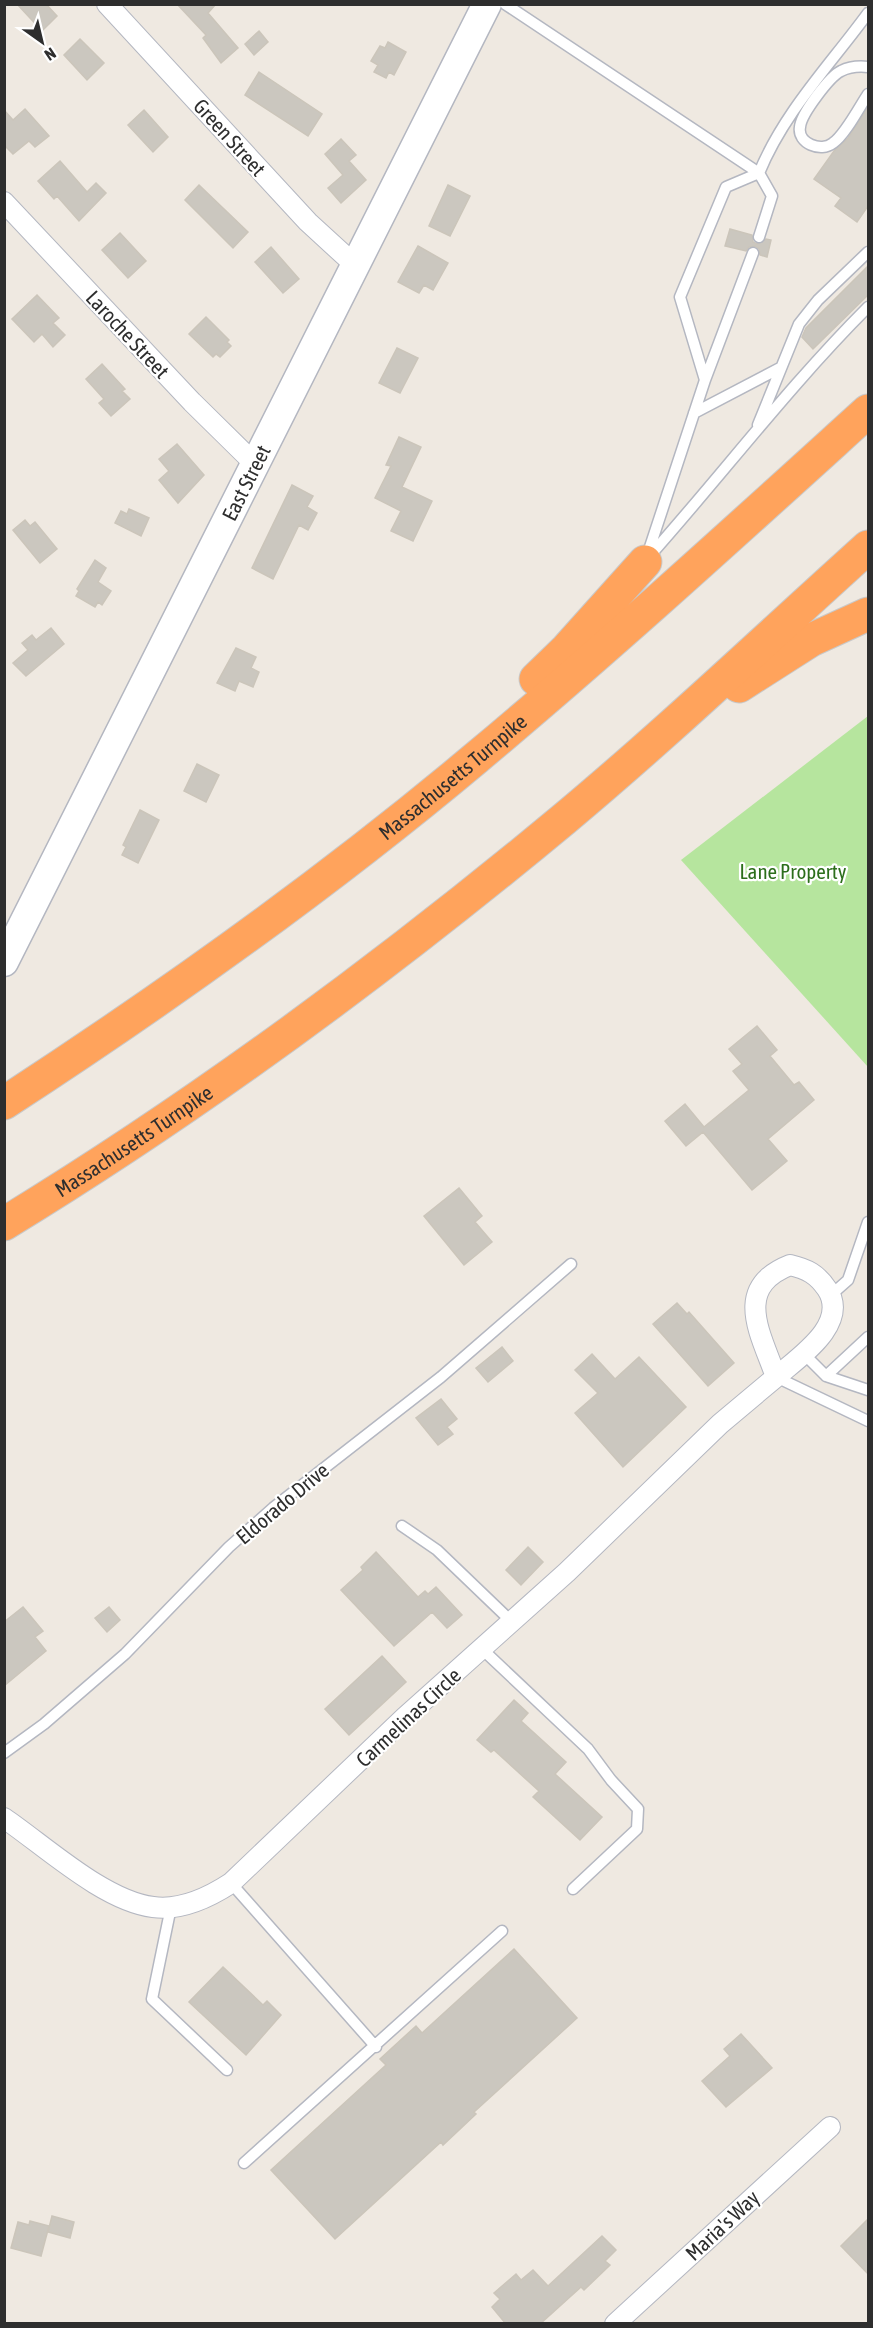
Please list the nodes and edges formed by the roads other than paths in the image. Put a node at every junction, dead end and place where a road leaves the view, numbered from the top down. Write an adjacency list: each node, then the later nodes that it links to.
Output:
1 (107, 4): 12 (street, Green Street)
2 (487, 4): 12 (main road, East Street)
3 (505, 4): 7 (lane)
4 (868, 13): 7 (lane)
5 (868, 67): 6 (lane)
6 (868, 94)
7 (759, 173): 9 (lane); 15 (lane)
8 (4, 202): 19 (street, Laroche Street)
9 (759, 237)
10 (868, 252): 14 (lane)
11 (753, 254): 15 (lane)
12 (356, 266): 19 (main road, East Street)
13 (868, 306): 18 (lane)
14 (780, 368): 17 (lane); 18 (lane)
15 (705, 380): 17 (lane)
16 (868, 411): 24 (highway, Massachusetts Turnpike)
17 (694, 413): 21 (lane)
18 (754, 434): 21 (lane)
19 (254, 464): 25 (main road, East Street)
20 (868, 547): 23 (highway, Massachusetts Turnpike)
21 (645, 562): 24 (highway)
22 (868, 614): 23 (highway)
23 (631, 760): 28 (highway, Massachusetts Turnpike)
24 (328, 874): 26 (highway, Massachusetts Turnpike)
25 (4, 962)
26 (4, 1103)
27 (868, 1222): 30 (lane)
28 (4, 1224)
29 (571, 1264): 40 (lane, Eldorado Drive)
30 (831, 1295): 32 (street, Carmelinas Circle); 34 (street)
31 (868, 1337): 33 (lane)
32 (803, 1353): 33 (lane); 34 (street, Carmelinas Circle)
33 (826, 1376): 35 (lane)
34 (776, 1377): 36 (lane); 38 (street, Carmelinas Circle)
35 (868, 1390)
36 (868, 1421)
37 (402, 1526): 38 (lane)
38 (512, 1622): 39 (street, Carmelinas Circle)
39 (482, 1650): 42 (street, Carmelinas Circle); 43 (lane)
40 (4, 1753)
41 (8, 1827): 44 (street, Carmelinas Circle)
42 (231, 1883): 44 (street, Carmelinas Circle); 46 (lane)
43 (573, 1889)
44 (171, 1907): 47 (lane)
45 (502, 1931): 46 (lane)
46 (376, 2047): 49 (lane)
47 (227, 2070)
48 (830, 2127): 50 (street, Maria's Way)
49 (244, 2163)
50 (615, 2324)

